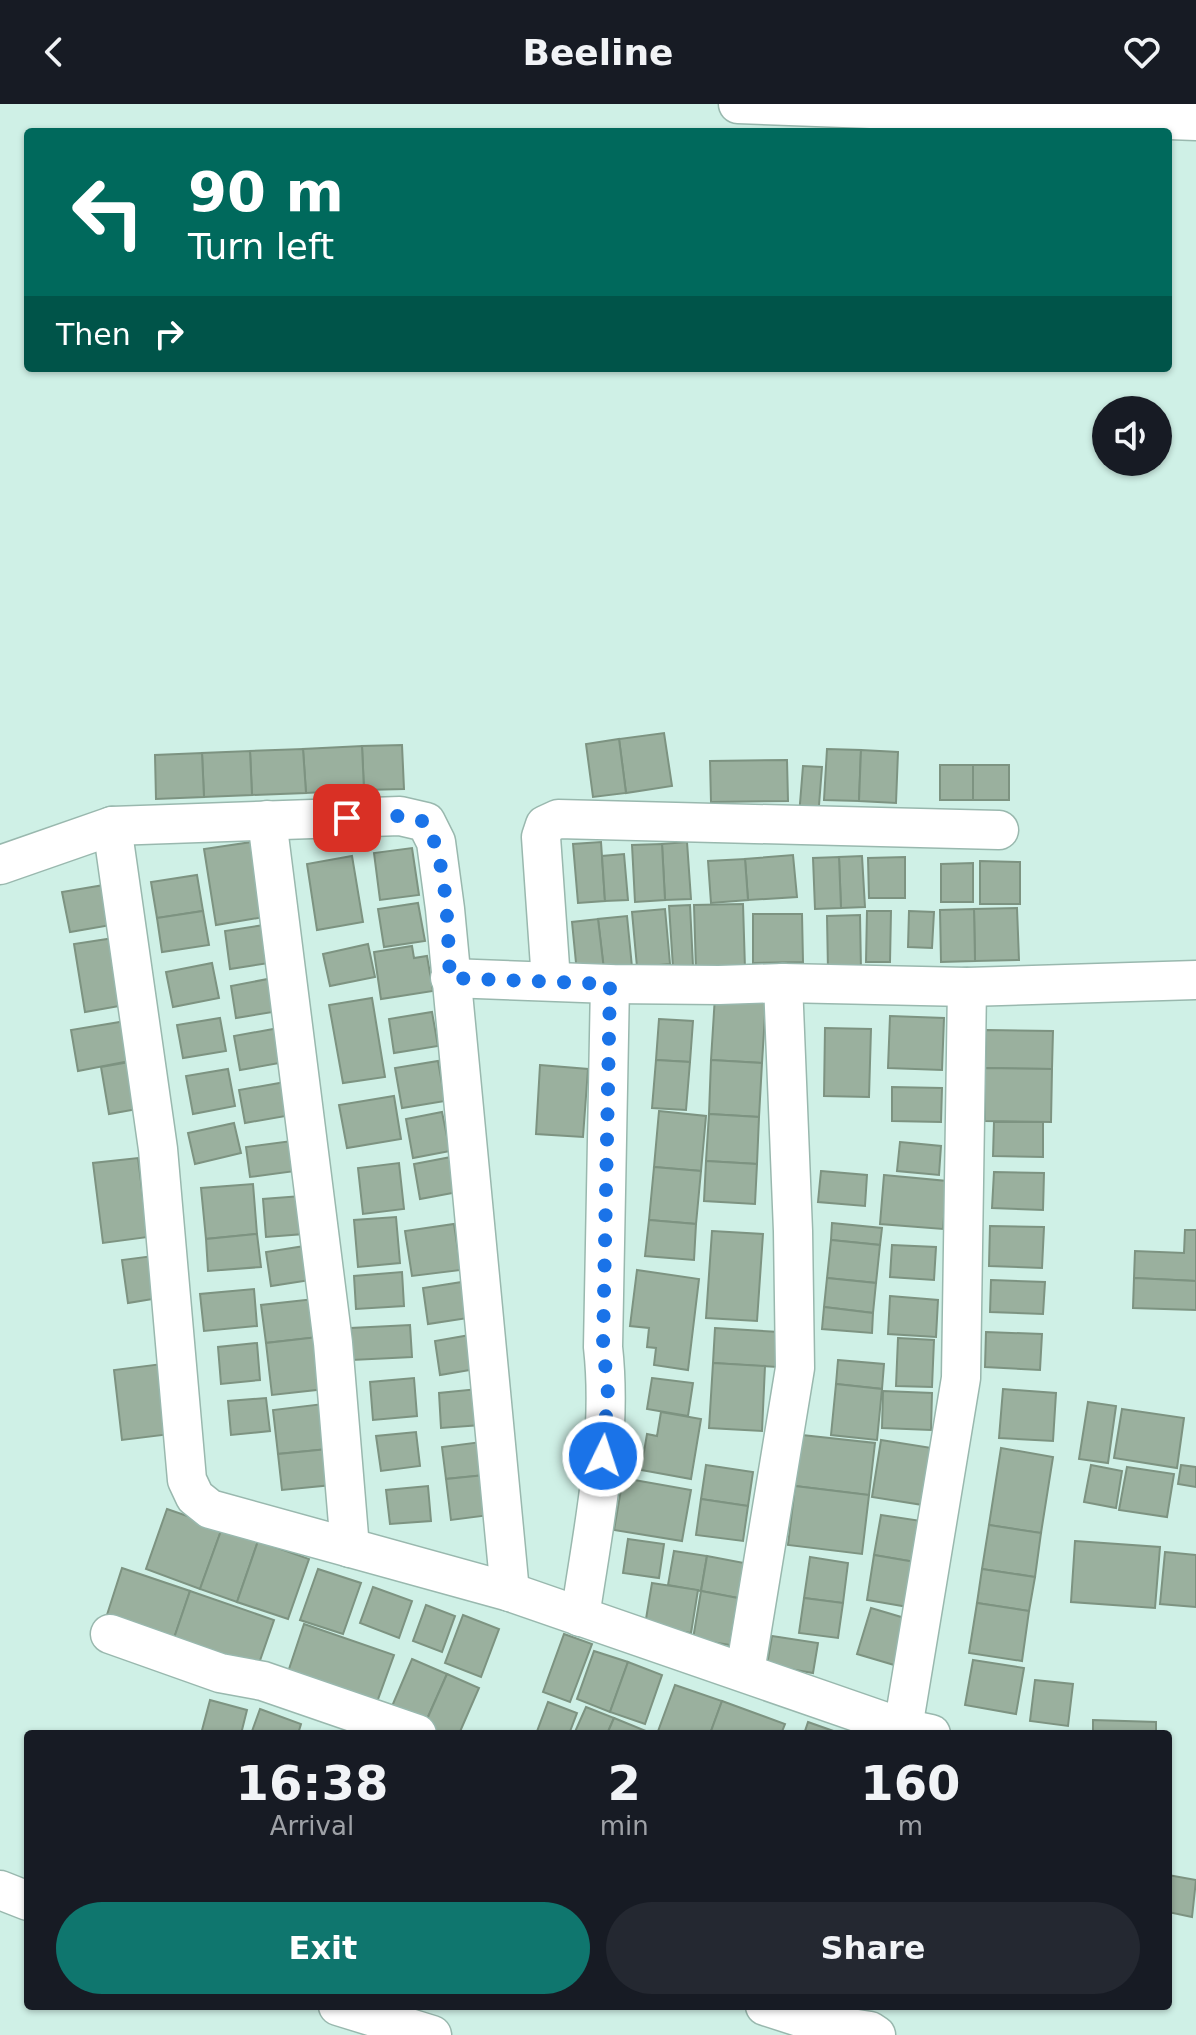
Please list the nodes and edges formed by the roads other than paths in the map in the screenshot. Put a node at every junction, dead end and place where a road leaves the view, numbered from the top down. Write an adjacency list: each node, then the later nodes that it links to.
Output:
1 (738, 104): 2 (street)
2 (1196, 121)
3 (267, 820): 4 (street); 7 (street); 13 (street)
4 (112, 826): 6 (street); 13 (street)
5 (999, 830): 9 (street)
6 (0, 865)
7 (450, 978): 9 (street); 14 (street)
8 (1196, 980): 12 (street)
9 (551, 981): 11 (street)
10 (783, 983): 11 (street); 12 (street); 17 (street)
11 (610, 984): 15 (street)
12 (967, 987): 20 (street)
13 (350, 1548): 14 (street)
14 (510, 1592): 15 (street)
15 (580, 1617): 17 (street)
16 (110, 1634): 18 (street)
17 (745, 1672): 19 (street)
18 (405, 1730)
19 (914, 1730)
20 (917, 1730)
21 (0, 1890): 22 (street)
22 (24, 1899)
23 (351, 2010): 27 (street)
24 (775, 2010): 26 (street)
25 (874, 2027): 26 (street)
26 (825, 2029)
27 (432, 2035)

